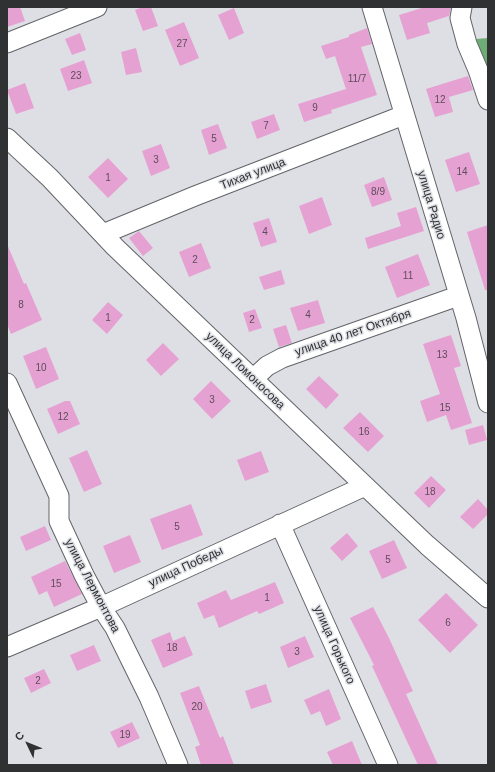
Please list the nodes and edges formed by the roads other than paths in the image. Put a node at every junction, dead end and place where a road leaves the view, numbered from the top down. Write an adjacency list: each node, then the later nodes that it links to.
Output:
1 (97, 7): 4 (street)
2 (372, 7): 6 (street, улица Радио)
3 (462, 7): 5 (street)
4 (7, 43)
5 (488, 100)
6 (404, 115): 8 (street, Тихая улица); 9 (street, улица Радио)
7 (7, 138): 8 (street, улица Ломоносова)
8 (103, 234): 10 (street, улица Ломоносова)
9 (458, 296): 10 (street, улица 40 лет Октября); 12 (street, улица Радио)
10 (253, 379): 13 (street, улица Ломоносова)
11 (7, 383): 16 (street, улица Лермонтова)
12 (488, 403)
13 (365, 486): 14 (street, улица Победы); 15 (street, улица Ломоносова)
14 (280, 524): 16 (street, улица Победы); 19 (street, улица Горького)
15 (488, 598)
16 (101, 606): 17 (street, улица Победы); 18 (street, улица Лермонтова)
17 (7, 647)
18 (178, 765)
19 (388, 765)

